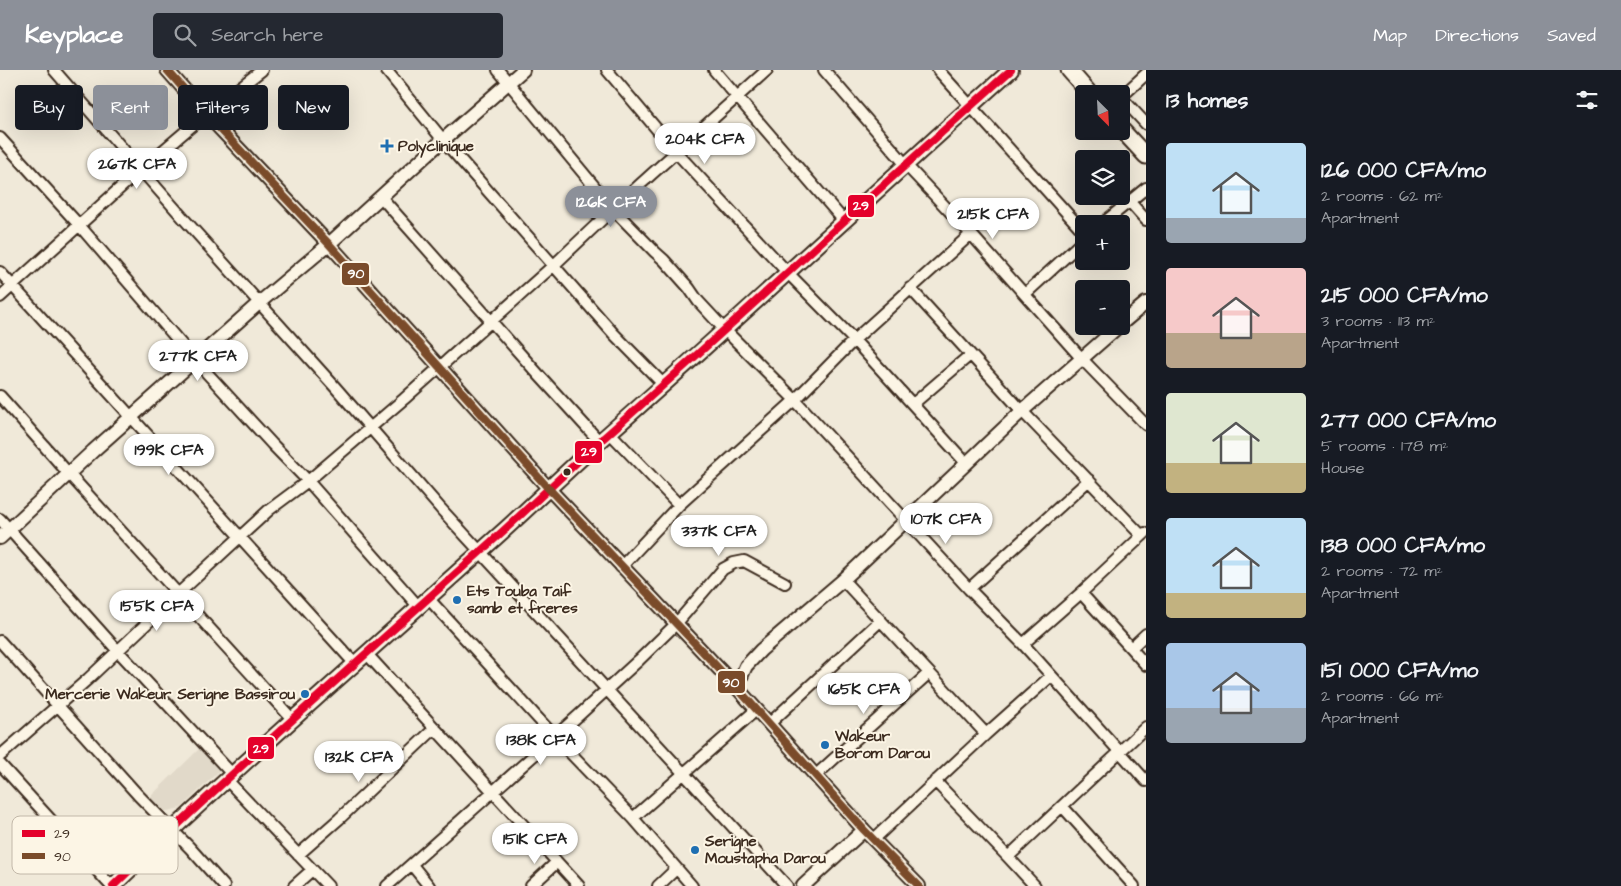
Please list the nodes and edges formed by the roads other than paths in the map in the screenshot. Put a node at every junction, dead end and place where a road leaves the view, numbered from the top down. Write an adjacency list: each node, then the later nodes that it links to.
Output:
1 (54, 70): 30 (street)
2 (167, 70): 16 (street)
3 (262, 70): 17 (street)
4 (386, 70): 26 (street)
5 (498, 70): 15 (street)
6 (523, 70): 15 (street)
7 (607, 70): 27 (street)
8 (714, 70): 19 (street)
9 (767, 70): 19 (street)
10 (824, 70): 29 (street)
11 (938, 70): 20 (street)
12 (1011, 70): 20 (main road)
13 (1069, 70): 18 (main road)
14 (1146, 74): 21 (street)
15 (508, 82): 26 (street); 36 (street)
16 (180, 85)
17 (243, 85)
18 (1082, 85)
19 (736, 97): 27 (street); 39 (street)
20 (971, 106): 29 (main road); 40 (street)
21 (1146, 124)
22 (187, 130): 30 (street)
23 (221, 130): 43 (street)
24 (0, 138): 41 (street)
25 (1130, 139): 28 (main road)
26 (443, 140): 32 (street); 45 (street)
27 (676, 152): 36 (street); 47 (street)
28 (1146, 156)
29 (906, 165): 39 (main road); 42 (street)
30 (140, 170): 41 (street); 53 (street)
31 (1146, 188): 33 (street)
32 (381, 197): 43 (street); 55 (street)
33 (1130, 200)
34 (1130, 202): 38 (street)
35 (1124, 205): 37 (street)
36 (613, 209): 45 (street); 56 (street)
37 (1113, 215)
38 (1146, 220)
39 (844, 221): 47 (main road)
40 (1075, 222)
41 (79, 225): 48 (street); 61 (street)
42 (971, 234): 49 (street); 50 (street)
43 (329, 244): 53 (street); 62 (street)
44 (1075, 248): 50 (street)
45 (554, 265): 55 (street); 63 (street)
46 (0, 272): 48 (street)
47 (787, 272): 56 (main road); 58 (street)
48 (13, 285): 51 (street); 68 (street)
49 (910, 288): 58 (street); 59 (street)
50 (1025, 294): 60 (street)
51 (0, 297)
52 (1146, 302): 54 (street)
53 (259, 303): 61 (street); 70 (street)
54 (1130, 316)
55 (491, 320): 62 (street); 71 (street)
56 (724, 329): 63 (main road); 65 (street)
57 (1109, 335): 60 (street)
58 (854, 340): 65 (street); 66 (street)
59 (970, 354): 66 (street); 67 (street)
60 (1082, 359): 67 (street); 69 (street)
61 (195, 360): 68 (street); 75 (street)
62 (440, 367): 70 (street); 76 (street)
63 (664, 386): 71 (main road)
64 (0, 396): 73 (street)
65 (795, 400): 77 (street); 79 (street)
66 (913, 404): 72 (street)
67 (1022, 412): 72 (street); 74 (street)
68 (132, 417): 73 (street); 82 (street)
69 (1145, 423)
70 (371, 428): 75 (street); 83 (street)
71 (605, 437): 76 (main road); 77 (street)
72 (966, 463): 79 (street)
73 (69, 474): 80 (street); 89 (street)
74 (1089, 480): 81 (street); 87 (street)
75 (308, 481): 82 (street); 90 (street)
76 (549, 489): 83 (main road); 84 (street)
77 (679, 505): 84 (street)
78 (0, 519): 80 (street)
79 (907, 522): 85 (street); 87 (street)
80 (5, 534): 97 (street)
81 (1144, 534): 88 (street)
82 (240, 537): 89 (street); 99 (street)
83 (480, 552): 90 (main road); 103 (street)
84 (621, 567): 92 (street)
85 (843, 580): 91 (street); 104 (street)
86 (786, 583): 92 (street)
87 (970, 589): 95 (street)
88 (1081, 593): 95 (street); 96 (street)
89 (178, 594): 97 (street); 107 (street)
90 (423, 602): 98 (main road); 112 (street)
91 (880, 621): 101 (street); 108 (street)
92 (676, 624): 103 (street); 104 (street)
93 (1146, 634): 96 (street)
94 (0, 641): 105 (street)
95 (1023, 644): 102 (street)
96 (1131, 648): 100 (street)
97 (118, 651): 105 (street); 118 (street)
98 (366, 654): 99 (main road); 110 (street)
99 (355, 664): 107 (main road)
100 (1146, 665)
101 (929, 673): 111 (street); 117 (street)
102 (1051, 676): 111 (street); 113 (street)
103 (607, 689): 112 (street); 116 (street)
104 (739, 690): 106 (street)
105 (58, 706): 114 (street); 124 (street)
106 (756, 710): 108 (street); 116 (street)
107 (292, 720): 118 (main road)
108 (769, 724): 117 (street)
109 (1146, 727): 113 (street)
110 (434, 728): 121 (street); 130 (street)
111 (986, 734): 119 (street)
112 (555, 737): 121 (street); 125 (street)
113 (1120, 752): 120 (street); 122 (street)
114 (0, 756)
115 (0, 764): 123 (street)
116 (684, 773): 125 (street); 148 (street)
117 (815, 776): 127 (street)
118 (229, 777): 126 (main road); 130 (street)
119 (935, 781): 129 (street); 131 (street)
120 (1146, 781)
121 (492, 792): 132 (street); 133 (street)
122 (1062, 806): 131 (street); 152 (street)
123 (48, 816)
124 (158, 816)
125 (633, 818): 134 (street)
126 (178, 824)
127 (864, 830): 129 (street); 149 (street)
128 (178, 837): 139 (street)
129 (873, 840): 150 (street)
130 (298, 855): 135 (street)
131 (1008, 857): 151 (street)
132 (557, 862): 144 (street); 145 (street)
133 (412, 865): 142 (street); 143 (street)
134 (676, 869): 146 (street); 147 (street)
135 (312, 870): 140 (street); 141 (street)
136 (101, 874): 138 (street)
137 (125, 874): 138 (main road)
138 (112, 886)
139 (224, 886)
140 (294, 886)
141 (328, 886)
142 (387, 886)
143 (429, 886)
144 (531, 886)
145 (579, 886)
146 (658, 886)
147 (692, 886)
148 (787, 886)
149 (803, 886)
150 (917, 886)
151 (1035, 886)
152 (1134, 886)

